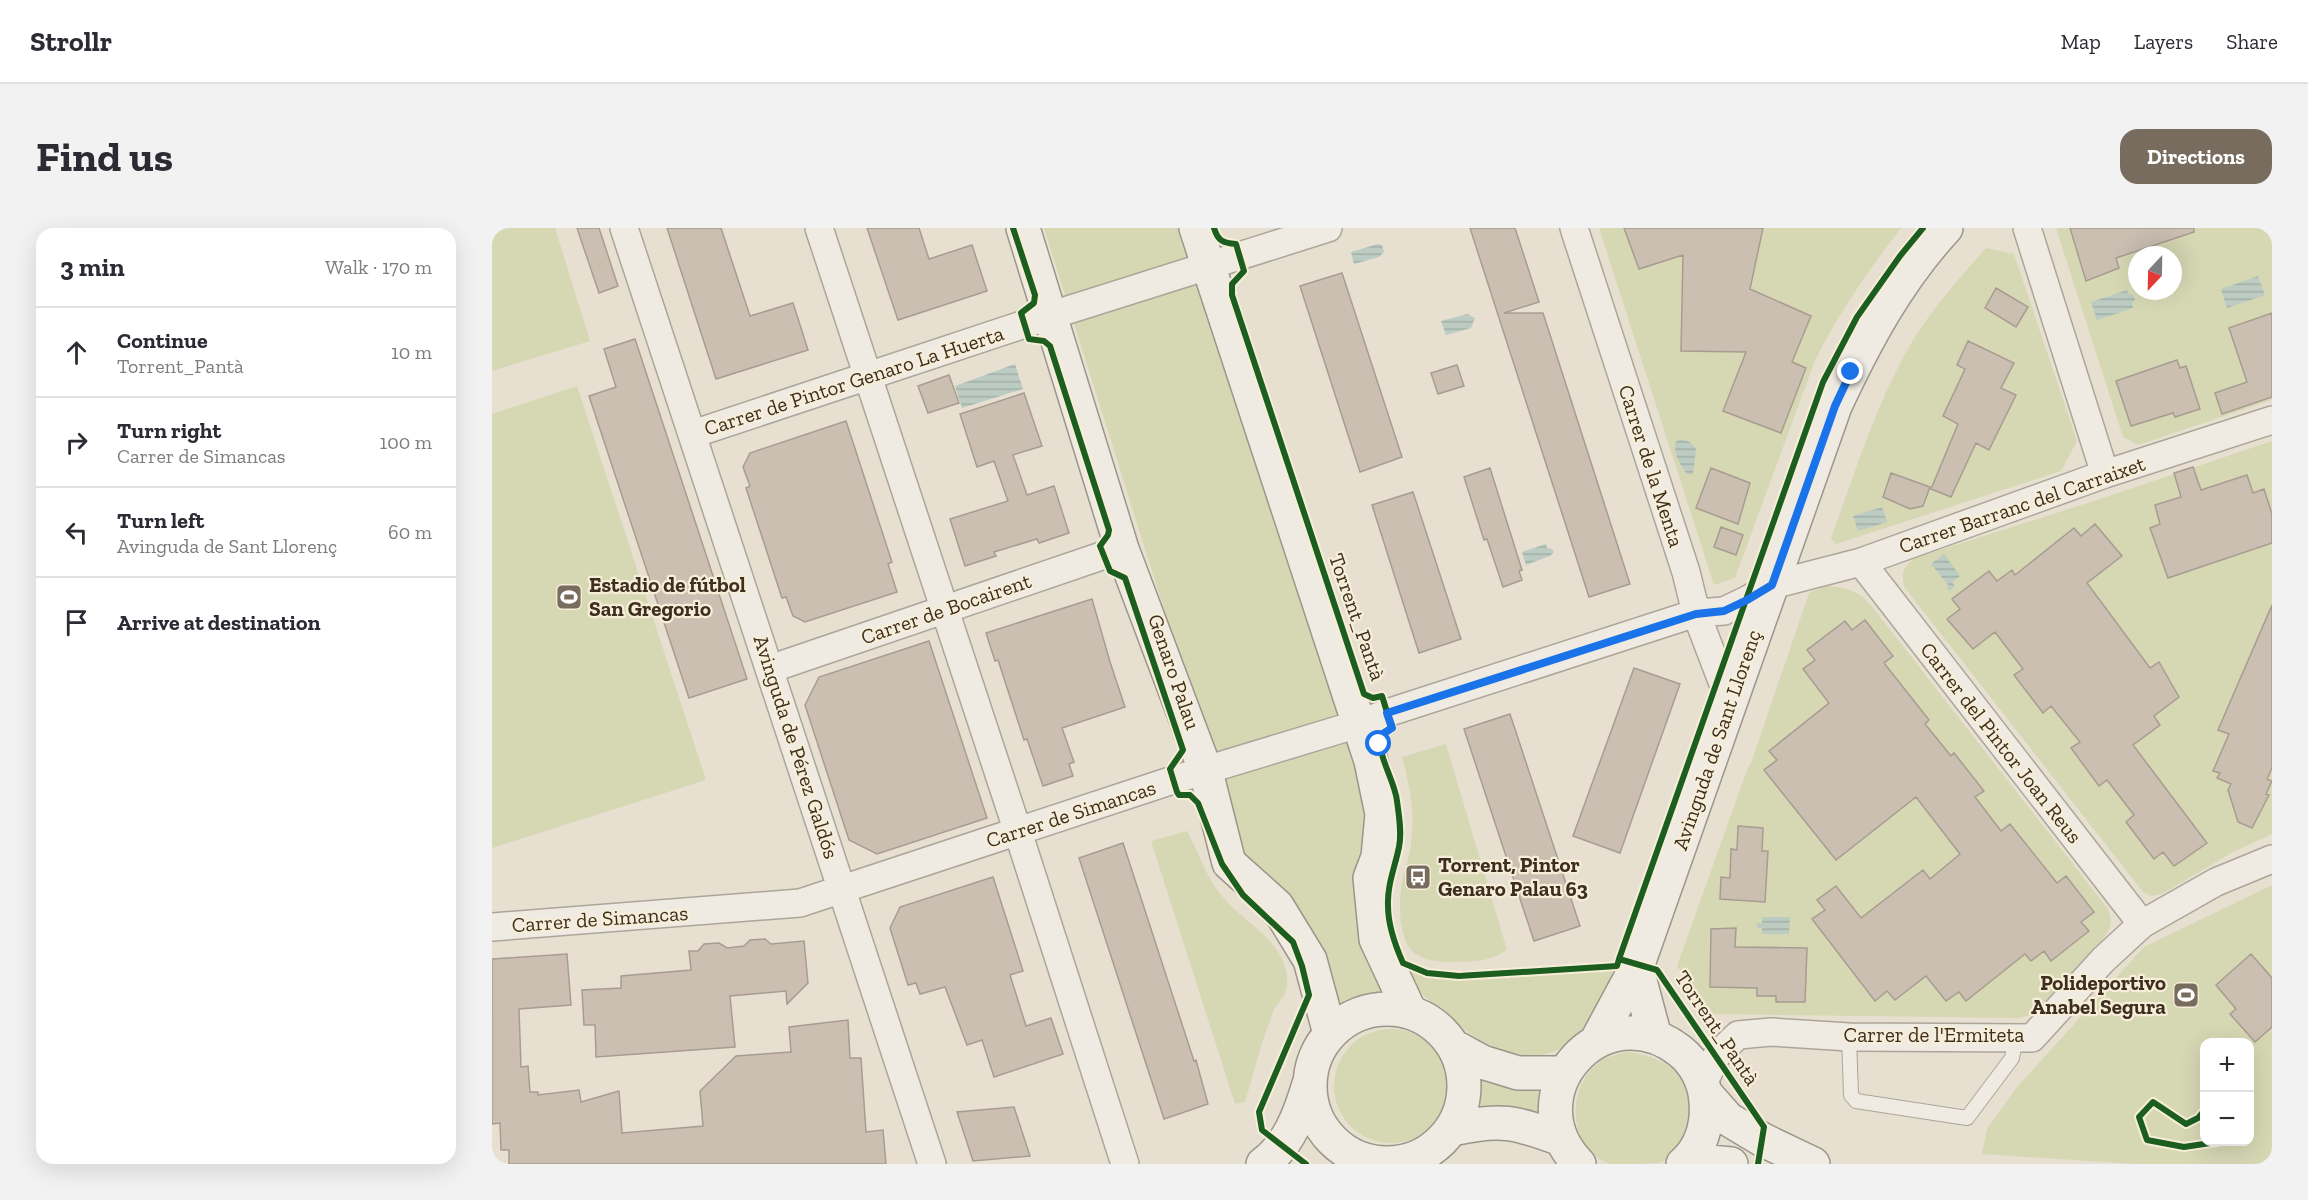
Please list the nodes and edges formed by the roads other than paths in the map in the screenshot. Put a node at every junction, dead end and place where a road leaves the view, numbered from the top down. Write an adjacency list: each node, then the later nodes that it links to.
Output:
1 (624, 228): 13 (street, Avinguda de Pérez Galdós)
2 (819, 228): 11 (street)
3 (1023, 228): 10 (street)
4 (1196, 228): 9 (street)
5 (1328, 228): 9 (street, Carrer de Pintor Genaro La Huerta)
6 (1574, 228): 19 (street, Carrer de la Menta)
7 (1946, 228): 17 (street, Avinguda de Sant Llorenç)
8 (2027, 228): 14 (street)
9 (1209, 266): 10 (street, Carrer de Pintor Genaro La Huerta); 22 (street)
10 (1049, 316): 11 (street, Carrer de Pintor Genaro La Huerta); 15 (street)
11 (866, 376): 13 (street, Carrer de Pintor Genaro La Huerta); 18 (street)
12 (2272, 420): 14 (street, Carrer Barranc del Carraixet)
13 (693, 434): 20 (street, Avinguda de Pérez Galdós)
14 (2105, 474): 16 (street, Carrer Barranc del Carraixet)
15 (1122, 549): 18 (street, Carrer de Bocairent); 23 (street)
16 (1861, 562): 17 (street, Carrer Barranc del Carraixet); 27 (street, Carrer del Pintor Joan Reus)
17 (1772, 585): 19 (street, Carrer de Simancas); 21 (street, Avinguda de Sant Llorenç)
18 (944, 609): 20 (street, Carrer de Bocairent); 24 (street)
19 (1696, 614): 21 (street, Carrer de la Menta); 22 (street, Carrer de Simancas)
20 (770, 669): 26 (street, Avinguda de Pérez Galdós)
21 (1730, 702): 29 (street, Avinguda de Sant Llorenç)
22 (1359, 724): 23 (street, Carrer de Simancas); 30 (street)
23 (1206, 771): 24 (street, Carrer de Simancas); 31 (street)
24 (1018, 832): 26 (street, Carrer de Simancas); 45 (street)
25 (2272, 859): 27 (street, Carrer de l'Ermiteta)
26 (843, 891): 28 (street, Carrer de Simancas); 44 (street, Avinguda de Pérez Galdós)
27 (2142, 924): 34 (street, Carrer de l'Ermiteta)
28 (492, 927)
29 (1636, 966): 33 (street); 35 (street, Avinguda de Sant Llorenç)
30 (1410, 1012): 31 (street); 36 (street)
31 (1330, 1034): 38 (street)
32 (1849, 1036): 34 (street, Carrer de l'Ermiteta); 34 (lane); 39 (street, Carrer de l'Ermiteta)
33 (1655, 1037): 35 (street); 39 (street)
34 (2016, 1037)
35 (1596, 1042): 37 (street)
36 (1453, 1046): 37 (street); 40 (street)
37 (1564, 1073): 41 (street)
38 (1309, 1084): 43 (street); 46 (street)
39 (1705, 1089): 42 (street); 48 (street)
40 (1452, 1129): 41 (street); 43 (street)
41 (1570, 1151)
42 (1685, 1162): 47 (street)
43 (1366, 1163)
44 (932, 1164)
45 (1125, 1164)
46 (1263, 1164)
47 (1731, 1164)
48 (1813, 1164)

